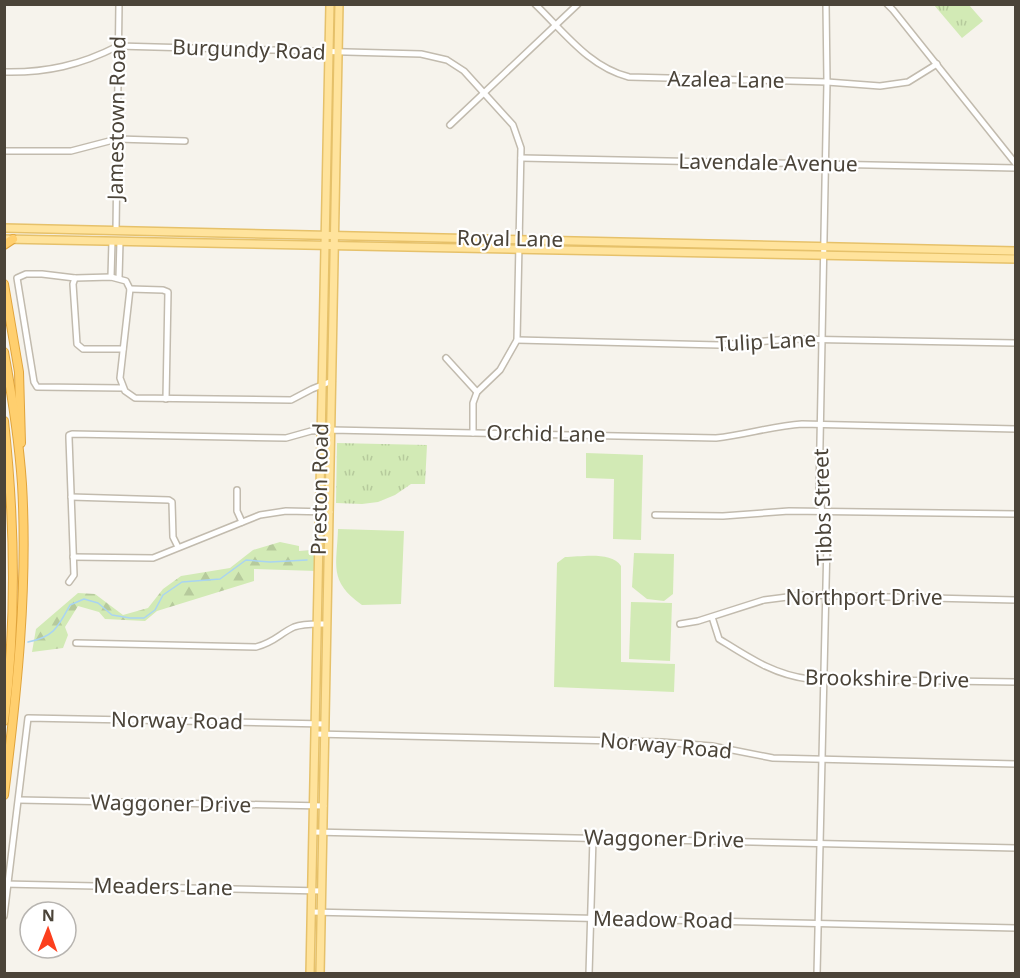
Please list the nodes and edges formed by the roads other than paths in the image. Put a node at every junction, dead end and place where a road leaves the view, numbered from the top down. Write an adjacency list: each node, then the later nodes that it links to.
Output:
1 (119, 4): 9 (street, Jamestown Road)
2 (330, 4): 10 (main road, Preston Road)
3 (339, 4): 11 (main road, Preston Road)
4 (535, 4): 8 (street, Azalea Lane)
5 (578, 4): 8 (street)
6 (826, 4): 14 (street, Tibbs Street)
7 (887, 4): 12 (street)
8 (555, 25): 14 (street, Azalea Lane); 15 (street)
9 (118, 46): 10 (street, Burgundy Road); 13 (street, Burgundy Road); 19 (street, Jamestown Road)
10 (328, 52): 11 (street, Burgundy Road); 16 (main road, Preston Road)
11 (338, 52): 15 (street, Burgundy Road); 17 (main road, Preston Road)
12 (937, 64): 14 (street, Azalea Lane); 26 (street)
13 (4, 72)
14 (827, 82): 25 (street, Tibbs Street)
15 (484, 94): 18 (street); 24 (street, Burgundy Road)
16 (327, 101): 17 (main road); 22 (main road, Preston Road)
17 (337, 101): 21 (main road, Preston Road)
18 (450, 125)
19 (117, 140): 20 (street); 23 (street); 28 (street, Jamestown Road)
20 (185, 141)
21 (336, 141): 22 (main road); 33 (main road, Preston Road)
22 (327, 142): 32 (main road, Preston Road)
23 (4, 151)
24 (521, 158): 25 (street, Lavendale Avenue); 35 (street, Burgundy Road)
25 (826, 165): 26 (street, Lavendale Avenue); 44 (street, Tibbs Street)
26 (1016, 166)
27 (4, 228): 28 (main road, Royal Lane)
28 (116, 231): 29 (main road, Royal Lane); 36 (main road)
29 (164, 232): 30 (main road, Royal Lane); 37 (main road)
30 (230, 233): 31 (main road, Royal Lane); 39 (main road)
31 (255, 234): 32 (main road, Royal Lane); 40 (main road)
32 (326, 234): 33 (main road, Royal Lane); 42 (main road, Preston Road)
33 (335, 234): 35 (main road, Royal Lane); 43 (main road, Preston Road)
34 (9, 239): 36 (main road, Royal Lane); 41 (highway)
35 (519, 240): 38 (main road, Royal Lane); 45 (street, Burgundy Road)
36 (116, 241): 37 (main road, Royal Lane); 52 (street); 54 (street)
37 (164, 242): 39 (main road, Royal Lane)
38 (665, 243): 44 (main road, Royal Lane); 48 (main road)
39 (230, 244): 40 (main road, Royal Lane)
40 (254, 244): 42 (main road, Royal Lane)
41 (4, 245)
42 (326, 245): 43 (main road, Royal Lane); 58 (main road, Preston Road)
43 (335, 245): 45 (main road, Royal Lane); 57 (main road, Preston Road)
44 (824, 246): 46 (main road, Royal Lane); 49 (street, Tibbs Street)
45 (519, 249): 48 (main road, Royal Lane); 61 (street, Burgundy Road)
46 (938, 249): 47 (main road, Royal Lane); 50 (main road)
47 (1016, 250)
48 (664, 253): 49 (main road, Royal Lane)
49 (824, 256): 50 (main road, Royal Lane); 60 (street, Tibbs Street)
50 (938, 259): 51 (main road, Royal Lane)
51 (1016, 259)
52 (111, 277): 53 (street); 54 (street)
53 (75, 278): 63 (street); 68 (street)
54 (118, 278): 56 (street)
55 (4, 284): 78 (highway)
56 (130, 289): 63 (street); 70 (street)
57 (333, 330): 58 (main road); 59 (main road, Preston Road)
58 (324, 334): 59 (main road); 67 (main road, Preston Road)
59 (333, 339): 66 (main road, Preston Road)
60 (822, 339): 61 (street, Tulip Lane); 62 (street, Tulip Lane); 72 (street, Tibbs Street)
61 (517, 340): 69 (street)
62 (1016, 343)
63 (123, 349): 68 (street)
64 (4, 352): 78 (highway)
65 (446, 358): 69 (street)
66 (332, 381): 67 (street); 75 (main road, Preston Road)
67 (323, 384): 70 (street); 74 (main road, Preston Road)
68 (123, 388): 70 (street)
69 (477, 392): 76 (street)
70 (166, 399)
71 (4, 422): 77 (highway)
72 (820, 425): 73 (street, Orchid Lane); 76 (street, Orchid Lane); 83 (street, Tibbs Street)
73 (1016, 429)
74 (322, 430): 75 (street, Orchid Lane); 80 (street, Orchid Lane); 82 (main road, Preston Road)
75 (331, 430): 76 (street, Orchid Lane); 81 (main road, Preston Road)
76 (473, 433)
77 (6, 439): 99 (highway)
78 (21, 476): 106 (highway)
79 (237, 490): 86 (street)
80 (71, 497): 87 (street); 88 (street)
81 (330, 509): 82 (street); 94 (main road, Preston Road)
82 (320, 511): 86 (street); 93 (main road, Preston Road)
83 (822, 512): 84 (street); 85 (street); 90 (street, Tibbs Street)
84 (1016, 514)
85 (655, 515)
86 (242, 522): 87 (street)
87 (178, 547): 88 (street)
88 (74, 557): 89 (street)
89 (69, 582)
90 (825, 595): 91 (street, Northport Drive); 92 (street, Northport Drive); 97 (street, Tibbs Street)
91 (1016, 600)
92 (712, 616): 95 (street, Northport Drive); 97 (street, Brookshire Drive)
93 (318, 624): 94 (street); 96 (street); 100 (main road, Preston Road)
94 (327, 624): 101 (main road, Preston Road)
95 (680, 624)
96 (76, 643)
97 (823, 679): 98 (street, Brookshire Drive); 104 (street, Tibbs Street)
98 (1016, 682)
99 (4, 721)
100 (315, 724): 101 (street, Norway Road); 102 (main road, Preston Road); 107 (street, Norway Road)
101 (325, 724): 103 (main road, Preston Road)
102 (315, 734): 103 (street, Norway Road); 109 (main road, Preston Road)
103 (325, 734): 104 (street, Norway Road); 108 (main road, Preston Road)
104 (821, 759): 105 (street, Norway Road); 113 (street, Tibbs Street)
105 (1016, 764)
106 (4, 795)
107 (19, 801): 109 (street, Waggoner Drive); 115 (street)
108 (324, 806): 109 (street, Waggoner Drive); 111 (main road, Preston Road)
109 (313, 807): 110 (main road, Preston Road)
110 (313, 832): 111 (street, Waggoner Drive); 116 (main road, Preston Road)
111 (323, 832): 112 (street, Waggoner Drive); 117 (main road, Preston Road)
112 (593, 838): 113 (street, Waggoner Drive); 121 (street)
113 (819, 843): 114 (street, Waggoner Drive); 122 (street, Tibbs Street)
114 (1016, 848)
115 (7, 884): 116 (street, Meaders Lane); 120 (street)
116 (311, 890): 117 (street, Meaders Lane); 118 (main road, Preston Road)
117 (322, 891): 119 (main road, Preston Road)
118 (311, 912): 119 (street, Meadow Road); 124 (main road, Preston Road)
119 (322, 912): 121 (street, Meadow Road); 125 (main road, Preston Road)
120 (4, 916)
121 (590, 918): 122 (street, Meadow Road); 126 (street)
122 (818, 923): 123 (street, Meadow Road); 127 (street, Tibbs Street)
123 (1016, 928)
124 (310, 974)
125 (320, 974)
126 (589, 974)
127 (817, 974)

